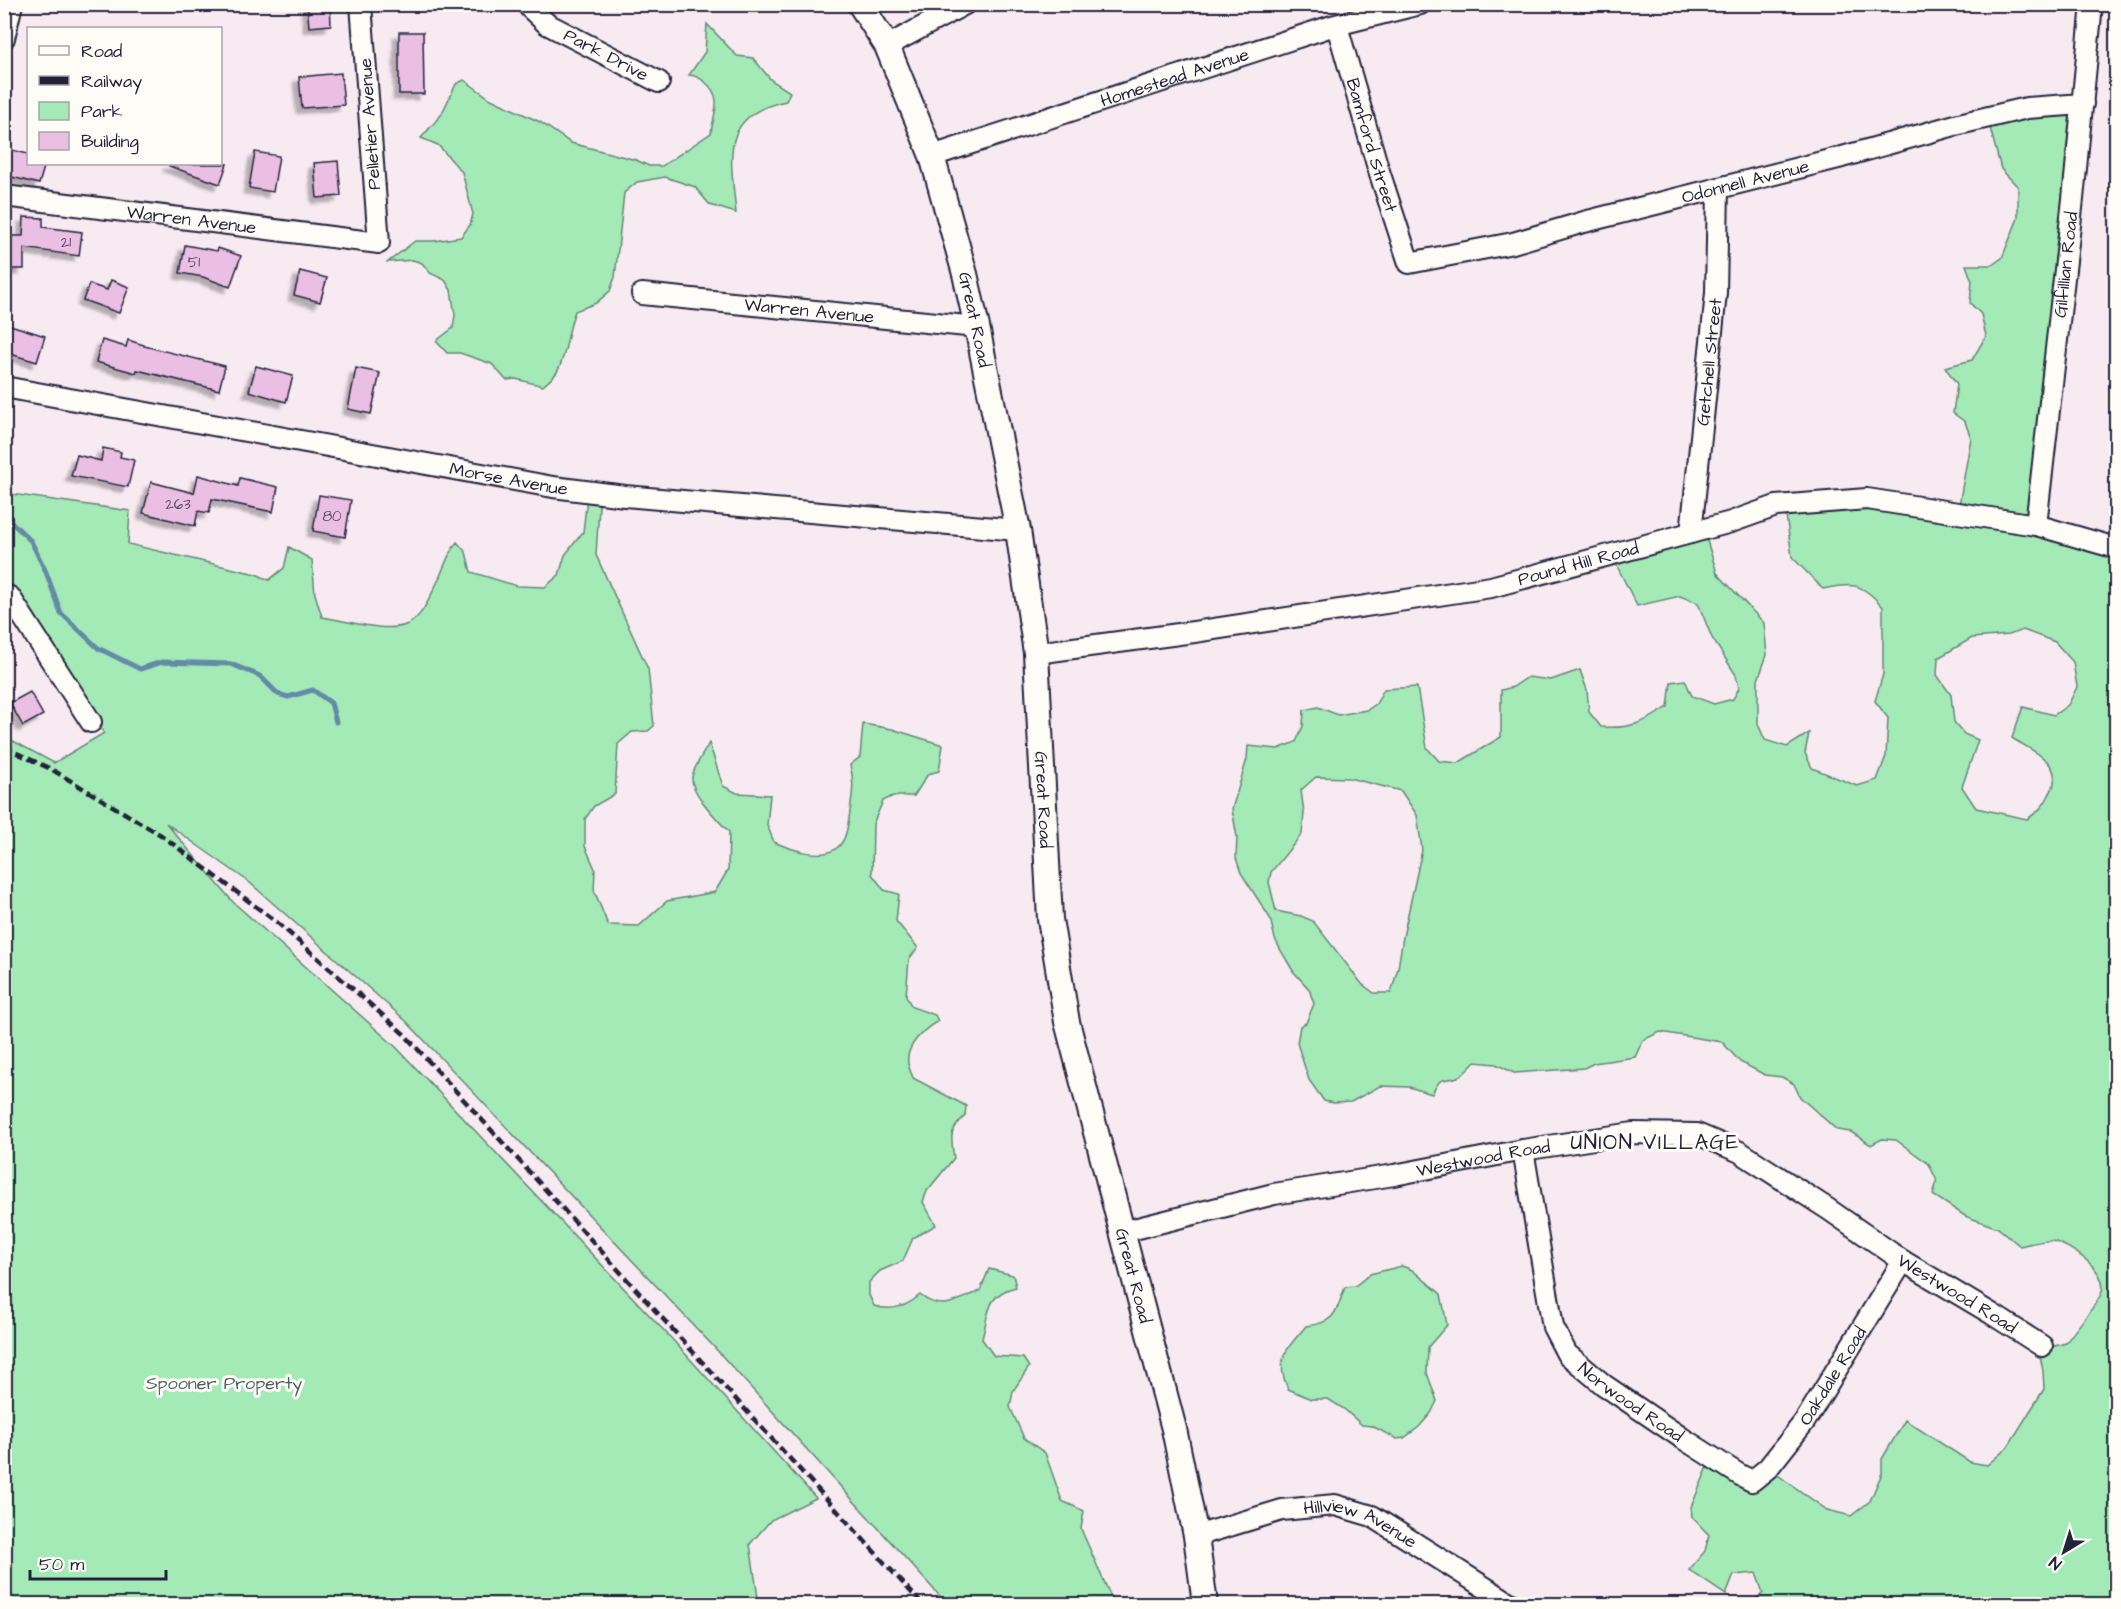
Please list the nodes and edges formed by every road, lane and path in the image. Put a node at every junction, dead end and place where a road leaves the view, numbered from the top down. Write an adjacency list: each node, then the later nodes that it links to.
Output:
1 (12, 4): 9 (street)
2 (361, 4): 16 (street, Pelletier Avenue)
3 (530, 4): 11 (street, Park Drive)
4 (860, 4): 10 (main road, Great Road)
5 (966, 4): 10 (street)
6 (1420, 4): 8 (street, Homestead Avenue)
7 (2092, 4): 12 (street, Gilfillian Road)
8 (1337, 26): 13 (street, Homestead Avenue); 17 (street, Bamford Street)
9 (4, 38)
10 (887, 46): 13 (main road, Great Road)
11 (659, 82)
12 (2083, 104): 14 (street, Odonnell Avenue); 21 (street, Gilfillian Road)
13 (932, 156): 19 (main road, Great Road)
14 (1718, 189): 17 (street, Odonnell Avenue); 23 (street, Getchell Street)
15 (4, 196): 16 (street, Warren Avenue)
16 (379, 243)
17 (1409, 263)
18 (642, 294): 19 (street, Warren Avenue)
19 (977, 327): 22 (main road, Great Road)
20 (4, 387): 22 (street, Morse Avenue)
21 (2036, 525): 23 (street, Pound Hill Road); 24 (street, Pound Hill Road)
22 (1018, 530): 26 (main road, Great Road)
23 (1691, 533): 26 (street, Pound Hill Road)
24 (2116, 548)
25 (4, 595): 27 (street)
26 (1035, 653): 29 (main road, Great Road)
27 (91, 723)
28 (1523, 1150): 29 (street, Westwood Road); 30 (street, Westwood Road); 32 (street, Norwood Road)
29 (1122, 1232): 33 (main road, Great Road)
30 (1903, 1261): 31 (street, Westwood Road); 32 (street, Oakdale Road)
31 (2042, 1346)
32 (1752, 1480)
33 (1196, 1536): 34 (main road, Great Road); 35 (street, Hillview Avenue)
34 (1205, 1605)
35 (1511, 1605)

